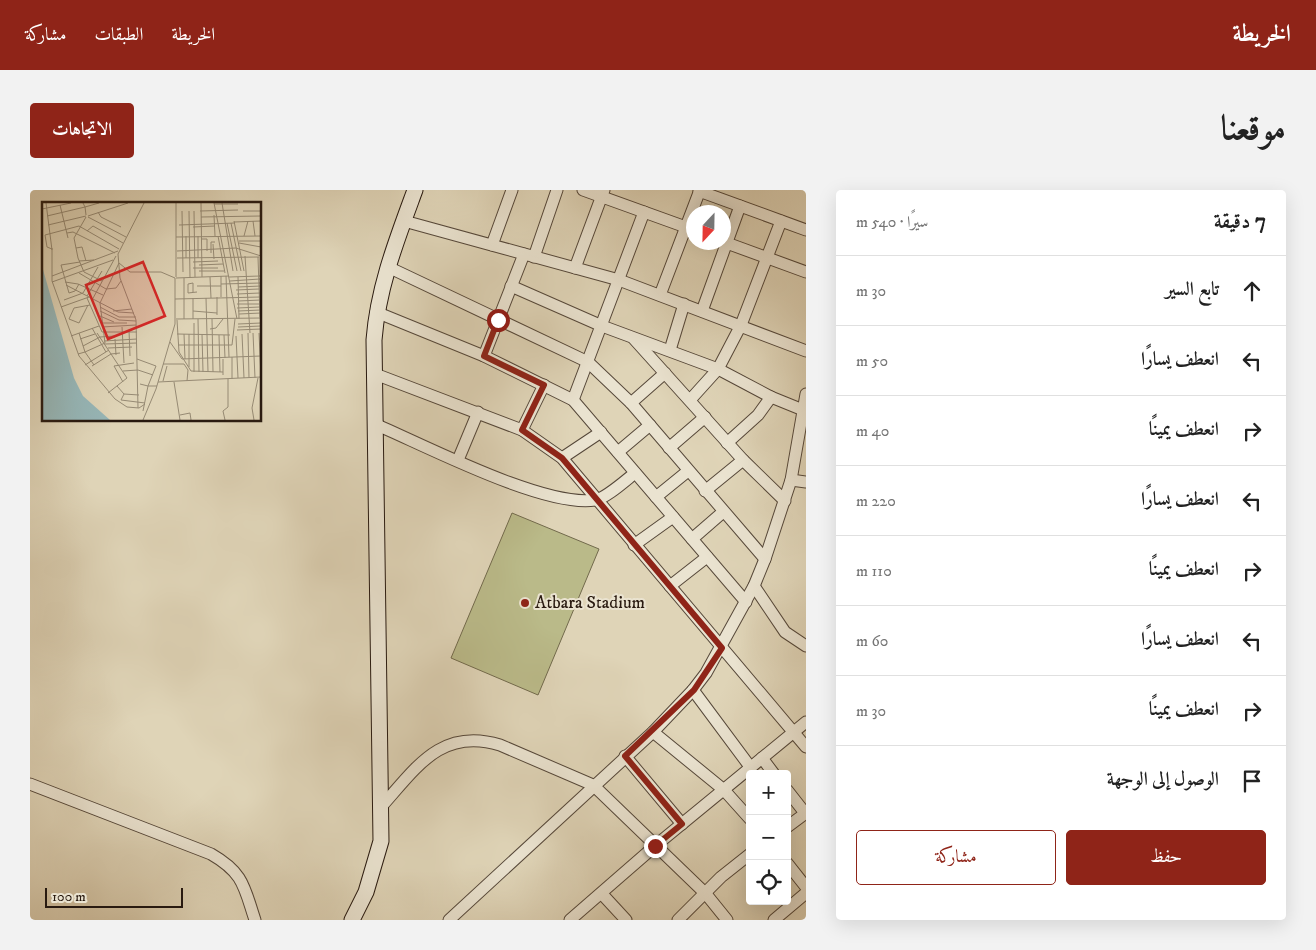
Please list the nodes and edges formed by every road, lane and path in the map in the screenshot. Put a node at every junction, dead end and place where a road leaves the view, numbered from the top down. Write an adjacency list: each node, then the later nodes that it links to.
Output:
1 (415, 190): 10 (street)
2 (512, 190): 17 (street)
3 (557, 190): 19 (street)
4 (583, 190): 6 (street)
5 (700, 191): 7 (street); 8 (street)
6 (603, 194): 9 (street); 22 (street)
7 (696, 205)
8 (740, 206): 11 (street); 13 (street)
9 (644, 212): 12 (street); 24 (street)
10 (404, 221): 17 (street); 21 (street)
11 (781, 221): 14 (street); 20 (street)
12 (686, 228)
13 (731, 228)
14 (806, 230)
15 (686, 238): 26 (street)
16 (731, 244): 20 (street)
17 (492, 245): 19 (street)
18 (722, 250): 28 (street)
19 (529, 255): 22 (street); 25 (street)
20 (767, 258): 23 (street); 31 (street)
21 (388, 267): 29 (street); 30 (street)
22 (575, 268): 24 (street)
23 (806, 272)
24 (619, 280): 26 (street); 32 (street)
25 (512, 286): 30 (street); 32 (street)
26 (660, 295): 27 (street)
27 (684, 304): 28 (street); 34 (street)
28 (702, 311): 31 (street)
29 (376, 312): 36 (street); 40 (street)
30 (498, 320): 36 (street); 37 (street)
31 (741, 325): 35 (street); 38 (street)
32 (602, 326): 33 (street); 37 (street)
33 (632, 338): 34 (street); 39 (street)
34 (670, 350): 38 (street)
35 (806, 350)
36 (484, 356): 41 (street)
37 (588, 362): 44 (street); 46 (street)
38 (718, 369): 43 (street); 45 (street)
39 (665, 373): 45 (street); 46 (street)
40 (375, 374): 48 (street); 50 (street)
41 (544, 385): 44 (street); 52 (street)
42 (806, 394): 47 (street)
43 (771, 396): 47 (street); 54 (street)
44 (573, 400): 53 (street)
45 (690, 400): 49 (street)
46 (631, 403): 51 (street)
47 (803, 410): 62 (street)
48 (478, 412): 52 (street); 58 (street)
49 (705, 417): 54 (street); 55 (street)
50 (377, 425): 58 (street); 92 (street)
51 (650, 425): 55 (street); 56 (street)
52 (522, 430): 57 (street)
53 (601, 432): 56 (street); 57 (street)
54 (727, 443): 59 (street)
55 (669, 448): 60 (street)
56 (618, 452): 61 (street)
57 (562, 458): 66 (street)
58 (458, 460): 66 (street)
59 (743, 460): 64 (street); 67 (street)
60 (688, 471): 64 (street); 65 (street)
61 (635, 473): 65 (street); 66 (street)
62 (791, 480): 63 (street); 67 (street)
63 (806, 482)
64 (705, 491): 68 (street)
65 (656, 497): 69 (street)
66 (597, 500): 71 (street)
67 (785, 501): 73 (street)
68 (722, 512): 70 (street); 73 (street)
69 (674, 517): 70 (street); 71 (street)
70 (692, 539): 72 (street)
71 (634, 545): 74 (street)
72 (707, 557): 74 (street); 76 (street)
73 (765, 559): 75 (street)
74 (670, 586): 78 (street)
75 (754, 586): 76 (street); 77 (street)
76 (746, 602): 78 (street)
77 (806, 646)
78 (722, 648): 79 (street); 82 (street)
79 (694, 690): 81 (street); 86 (street)
80 (806, 722): 82 (street)
81 (653, 732): 84 (street); 90 (street)
82 (794, 732): 83 (street); 85 (street)
83 (806, 747)
84 (625, 756): 89 (street); 95 (street)
85 (762, 758): 86 (street); 87 (street)
86 (751, 768): 90 (street)
87 (771, 770)
88 (30, 784): 104 (street)
89 (593, 785): 92 (street); 97 (street); 106 (street)
90 (724, 790): 94 (street); 95 (street)
91 (791, 795): 93 (street)
92 (381, 806): 105 (street)
93 (806, 813): 96 (street)
94 (746, 815)
95 (682, 824): 97 (street)
96 (791, 824)
97 (655, 846): 102 (street); 103 (street)
98 (746, 857): 103 (street)
99 (791, 869): 100 (street)
100 (806, 887)
101 (806, 893): 111 (street)
102 (602, 894): 107 (street); 108 (street)
103 (706, 894): 109 (street); 110 (street)
104 (255, 920)
105 (352, 920)
106 (448, 920)
107 (570, 920)
108 (626, 920)
109 (678, 920)
110 (727, 920)
111 (774, 920)

